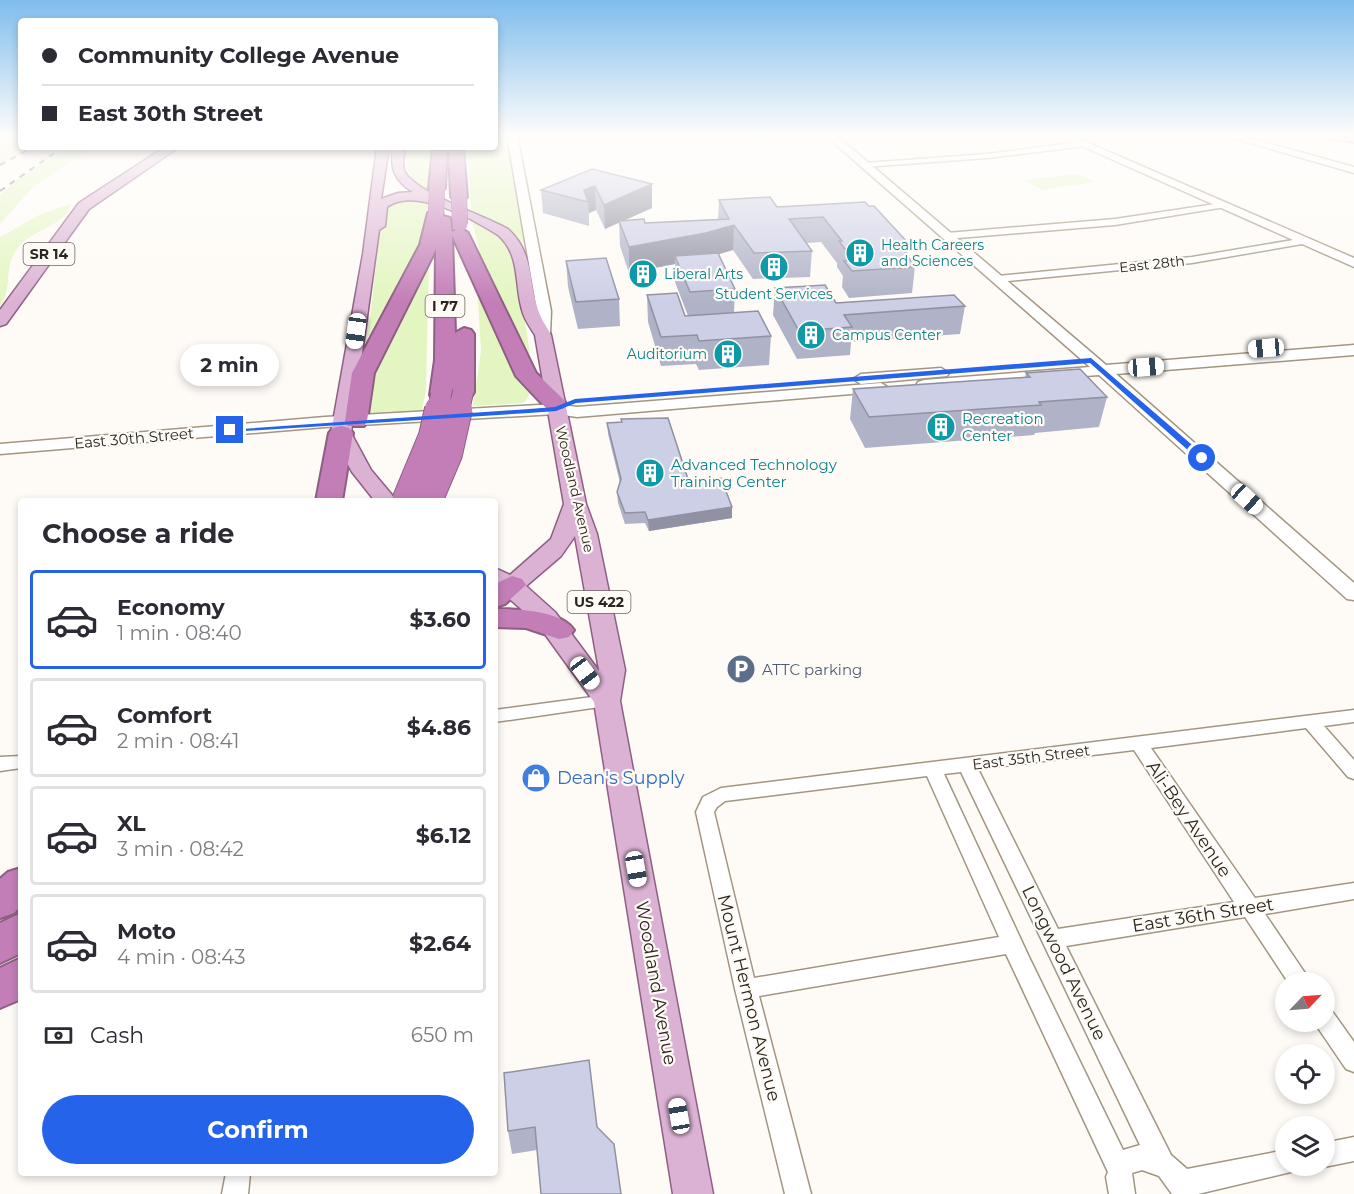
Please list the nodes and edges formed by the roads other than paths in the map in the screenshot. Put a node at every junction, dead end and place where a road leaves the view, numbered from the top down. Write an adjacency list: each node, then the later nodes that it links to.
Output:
1 (106, 191): 19 (main road, SR 14)
2 (384, 191): 9 (main road)
3 (419, 191): 11 (main road, US 422)
4 (440, 191): 11 (highway, I 77)
5 (454, 191): 11 (highway, I 77)
6 (522, 191): 20 (street, Woodland Avenue)
7 (895, 191): 12 (street)
8 (1189, 191): 10 (street)
9 (375, 193): 14 (main road)
10 (1222, 205): 12 (street); 13 (street)
11 (453, 215): 14 (main road); 17 (highway, I 77); 20 (main road, US 422); 24 (highway, I 77); 25 (highway); 26 (highway)
12 (947, 236): 16 (street)
13 (1305, 242): 15 (street); 16 (street, East 28th)
14 (370, 254): 26 (main road)
15 (1354, 263)
16 (998, 279): 23 (street)
17 (464, 287)
18 (464, 310): 24 (highway, I 77)
19 (0, 321)
20 (543, 335): 25 (main road, Woodland Avenue / US 422)
21 (1354, 341): 23 (street, East 30th Street)
22 (1354, 350): 23 (street, East 30th Street)
23 (1097, 365): 25 (street, East 30th Street); 34 (street)
24 (452, 393): 30 (highway, I 77, bridge); 31 (highway, I 77, bridge)
25 (556, 406): 26 (street, East 30th Street); 32 (main road, Woodland Avenue / US 422)
26 (349, 432): 27 (street, East 30th Street); 28 (highway); 29 (main road)
27 (0, 449)
28 (330, 498)
29 (384, 498)
30 (406, 498)
31 (430, 498)
32 (575, 504): 33 (main road); 37 (main road, Woodland Avenue / US 422)
33 (499, 580): 36 (main road, Woodland Avenue / US 422)
34 (1354, 594)
35 (498, 618): 36 (highway)
36 (559, 630): 37 (main road, Woodland Avenue / US 422)
37 (607, 701): 38 (street); 71 (main road, Woodland Avenue / US 422)
38 (498, 716)
39 (1354, 716): 40 (street, East 35th Street)
40 (1311, 722): 41 (street, East 35th Street); 46 (street)
41 (1139, 744): 44 (street, East 35th Street); 52 (street, Ali-Bey Avenue)
42 (18, 762): 43 (street)
43 (0, 764)
44 (967, 765): 45 (street, East 35th Street); 54 (street, Longwood Avenue)
45 (933, 770): 47 (street, East 35th Street); 55 (street)
46 (1354, 772)
47 (710, 802): 59 (street, Mount Hermon Avenue)
48 (18, 886): 51 (highway)
49 (18, 890): 51 (highway)
50 (1354, 891): 52 (street, East 36th Street)
51 (0, 902)
52 (1249, 908): 54 (street, East 36th Street); 57 (street, Ali-Bey Avenue)
53 (18, 932): 56 (highway)
54 (1052, 939): 65 (street, Longwood Avenue)
55 (1012, 944): 59 (street); 68 (street)
56 (0, 946)
57 (1293, 972)
58 (18, 978): 60 (highway)
59 (746, 988): 72 (street, Mount Hermon Avenue)
60 (0, 990)
61 (1334, 1032): 62 (street)
62 (1354, 1061)
63 (1354, 1149): 64 (street)
64 (1335, 1153)
65 (1161, 1162): 68 (street); 69 (street, Longwood Avenue)
66 (1275, 1165): 69 (street)
67 (238, 1176): 70 (street)
68 (1121, 1182)
69 (1183, 1188)
70 (235, 1194)
71 (693, 1194)
72 (798, 1194)

